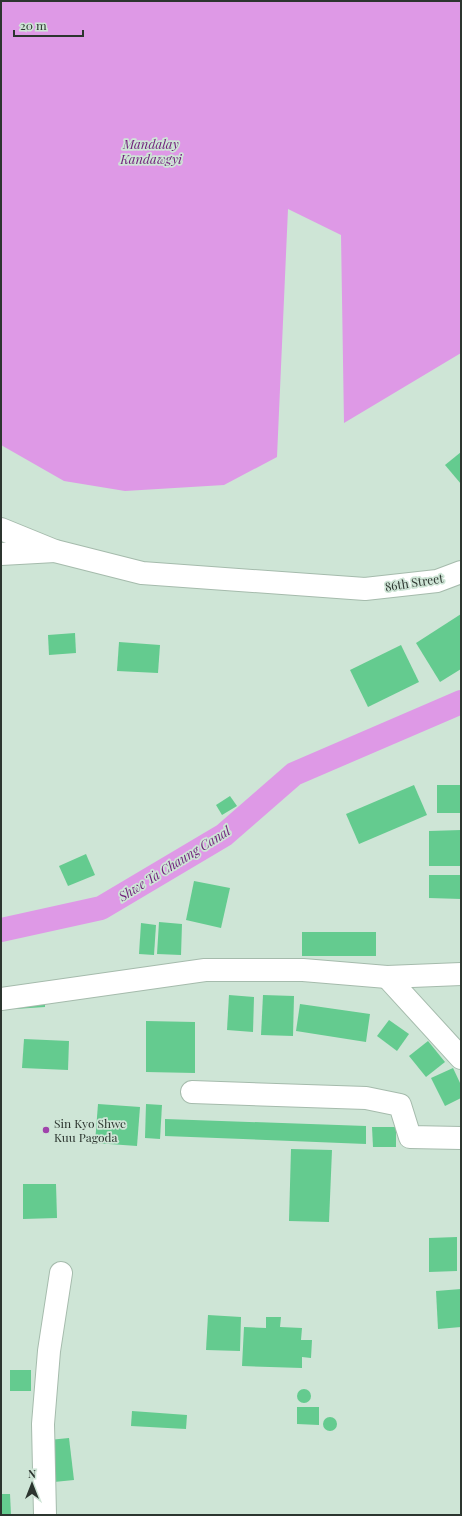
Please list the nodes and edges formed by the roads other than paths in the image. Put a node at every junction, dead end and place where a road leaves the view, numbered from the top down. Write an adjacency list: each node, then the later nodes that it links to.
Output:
1 (1, 529): 2 (street)
2 (55, 551): 3 (street); 4 (street, 86th Street)
3 (1, 554)
4 (461, 572)
5 (461, 974): 6 (street)
6 (387, 977): 7 (street); 8 (street)
7 (1, 999)
8 (461, 1058)
9 (192, 1092): 10 (street)
10 (461, 1138)
11 (61, 1273): 12 (street)
12 (45, 1515)

